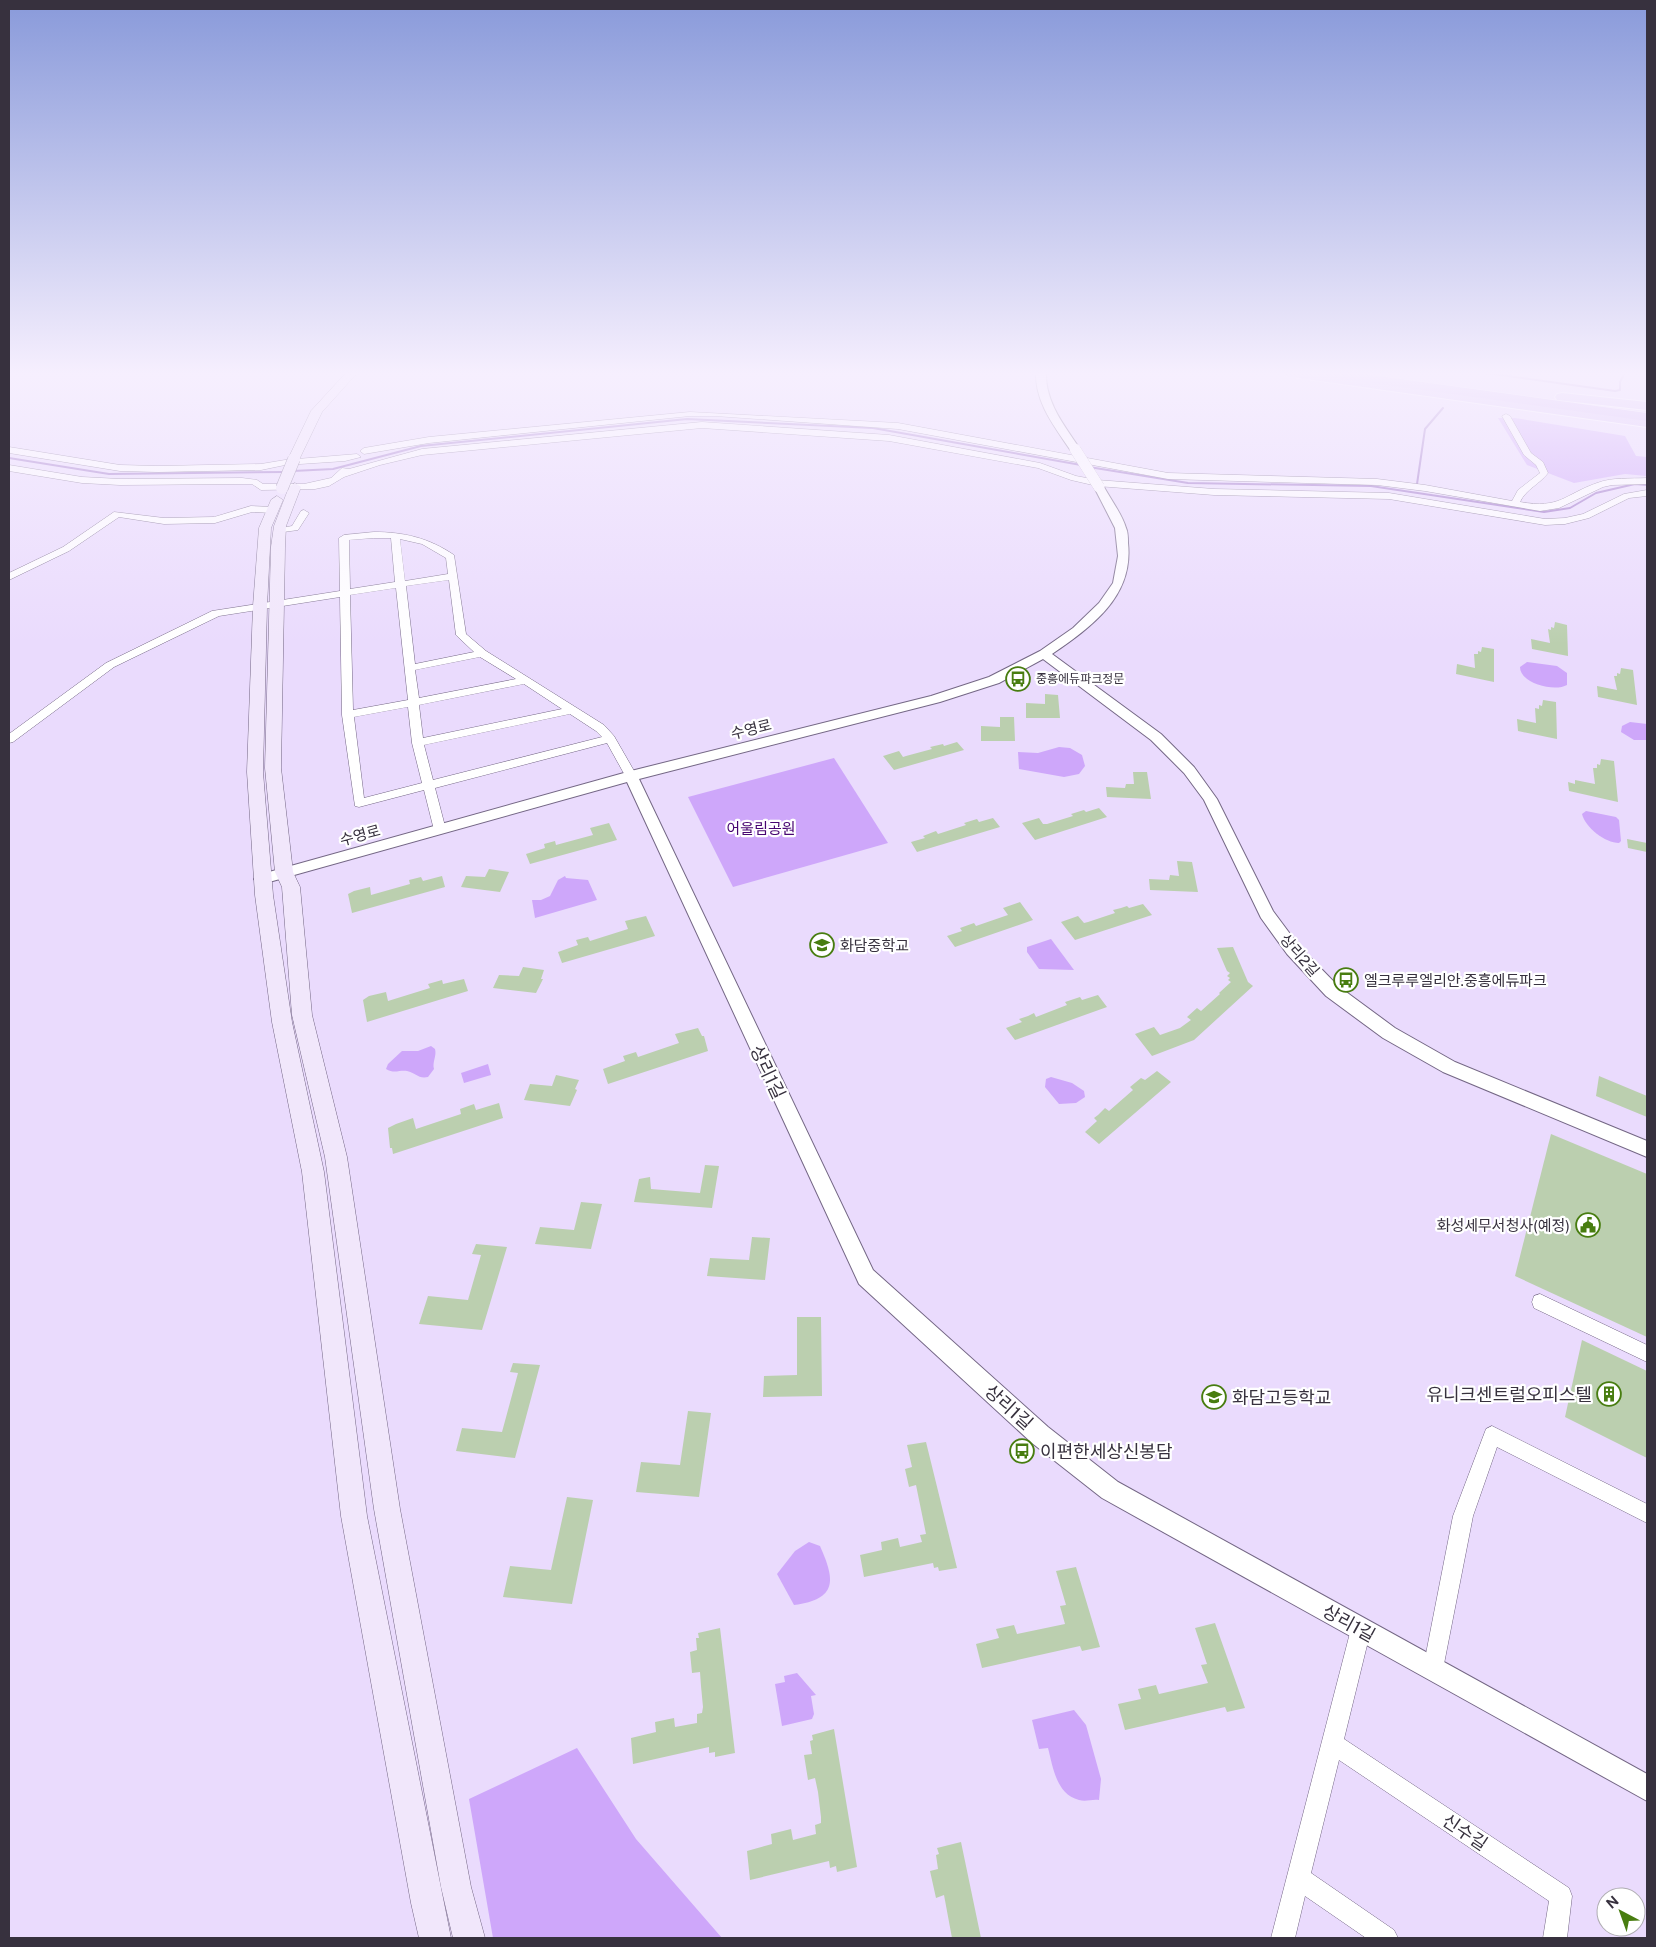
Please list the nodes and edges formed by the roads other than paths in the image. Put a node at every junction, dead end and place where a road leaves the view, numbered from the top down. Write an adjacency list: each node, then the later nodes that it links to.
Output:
1 (88, 463): 2 (street)
2 (279, 463)
3 (297, 463): 12 (main road, bridge)
4 (378, 463): 12 (street)
5 (1023, 463): 11 (street)
6 (1084, 463): 23 (street, 수영로, bridge)
7 (1097, 463): 13 (street)
8 (1538, 463): 13 (street)
9 (9, 468): 12 (street)
10 (1647, 481): 13 (street)
11 (1647, 493)
12 (268, 497): 15 (main road); 18 (street); 21 (main road)
13 (1515, 504)
14 (304, 513): 15 (street)
15 (279, 532): 21 (main road)
16 (395, 535): 17 (street); 19 (street); 20 (street)
17 (453, 576): 19 (street); 22 (street)
18 (9, 577)
19 (400, 584): 20 (street); 24 (street)
20 (346, 593): 21 (street); 28 (street)
21 (269, 605): 29 (street); 35 (main road); 36 (main road)
22 (482, 653): 24 (street); 25 (street)
23 (1044, 654): 32 (street, 수영로); 37 (street, 상리2길)
24 (410, 668): 26 (street)
25 (524, 681): 26 (street); 27 (street)
26 (413, 702): 28 (street); 31 (street)
27 (574, 710): 30 (street); 31 (street)
28 (348, 715): 33 (street)
29 (9, 739)
30 (610, 739): 32 (street); 33 (street)
31 (418, 742): 33 (street)
32 (631, 776): 34 (street, 수영로); 41 (street, 상리1길)
33 (429, 786): 34 (street)
34 (440, 830): 35 (street, 수영로)
35 (284, 872): 36 (street, 수영로); 47 (main road)
36 (262, 879): 46 (main road)
37 (1647, 1149)
38 (1540, 1302): 39 (street)
39 (1647, 1354)
40 (1647, 1514): 42 (street)
41 (1361, 1630): 42 (street, 상리1길); 43 (street)
42 (1433, 1669): 44 (street, 상리1길)
43 (1333, 1744): 45 (street); 50 (street, 신수길)
44 (1647, 1788)
45 (1299, 1878): 48 (street); 49 (street)
46 (435, 1938)
47 (469, 1938)
48 (1282, 1938)
49 (1386, 1938)
50 (1554, 1938)

